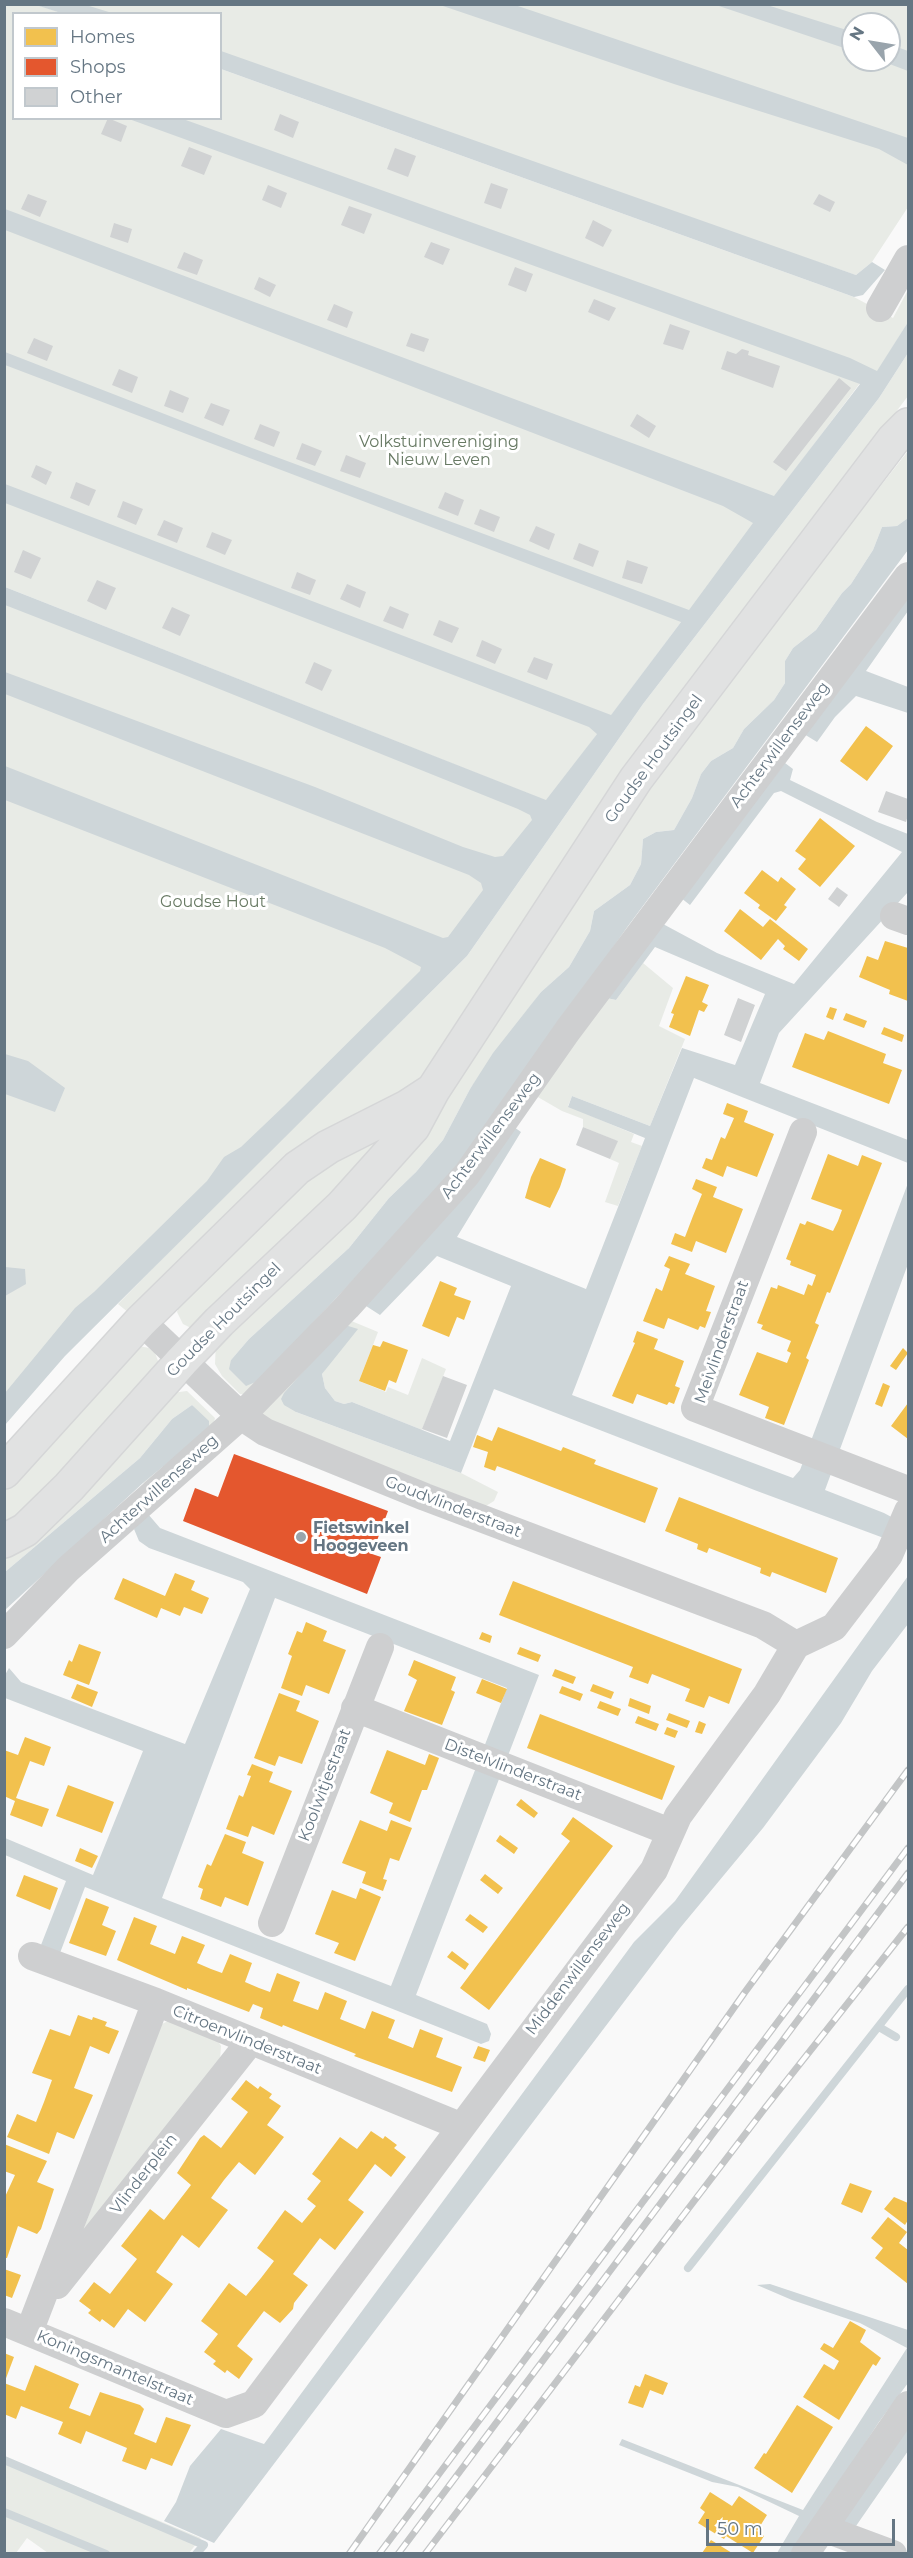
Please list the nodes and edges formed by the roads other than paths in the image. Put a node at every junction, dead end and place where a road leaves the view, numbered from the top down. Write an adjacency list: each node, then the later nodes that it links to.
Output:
1 (909, 259): 2 (street)
2 (880, 308)
3 (909, 409): 4 (main road, Goudse Houtsingel)
4 (901, 433): 6 (main road, Goudse Houtsingel)
5 (909, 576): 10 (street, Achterwillenseweg)
6 (433, 1090): 8 (main road, Goudse Houtsingel); 9 (main road, Goudse Houtsingel)
7 (803, 1132): 12 (street, Meivlinderstraat)
8 (141, 1321): 9 (street, Goudvlinderstraat); 11 (main road, Goudse Houtsingel)
9 (182, 1361): 10 (street, Goudvlinderstraat); 14 (main road, Goudse Houtsingel)
10 (241, 1416): 15 (street, Achterwillenseweg); 16 (street, Goudvlinderstraat)
11 (4, 1472)
12 (909, 1490)
13 (907, 1515): 16 (street)
14 (4, 1541)
15 (4, 1635)
16 (796, 1645): 19 (street, Middenwillenseweg)
17 (380, 1647): 18 (street, Koolwitjestraat)
18 (356, 1708): 19 (street, Distelvlinderstraat); 20 (street, Koolwitjestraat)
19 (670, 1832): 24 (street, Middenwillenseweg)
20 (272, 1923)
21 (32, 1956): 22 (street, Citroenvlinderstraat)
22 (156, 2002): 23 (street, Citroenvlinderstraat); 25 (street)
23 (250, 2042): 24 (street, Citroenvlinderstraat); 25 (street, Vlinderplein)
24 (460, 2126): 27 (street, Middenwillenseweg)
25 (24, 2320): 27 (street, Koningsmantelstraat)
26 (909, 2405): 28 (street)
27 (226, 2414)
28 (823, 2528): 29 (street); 30 (street)
29 (805, 2553)
30 (893, 2553)

